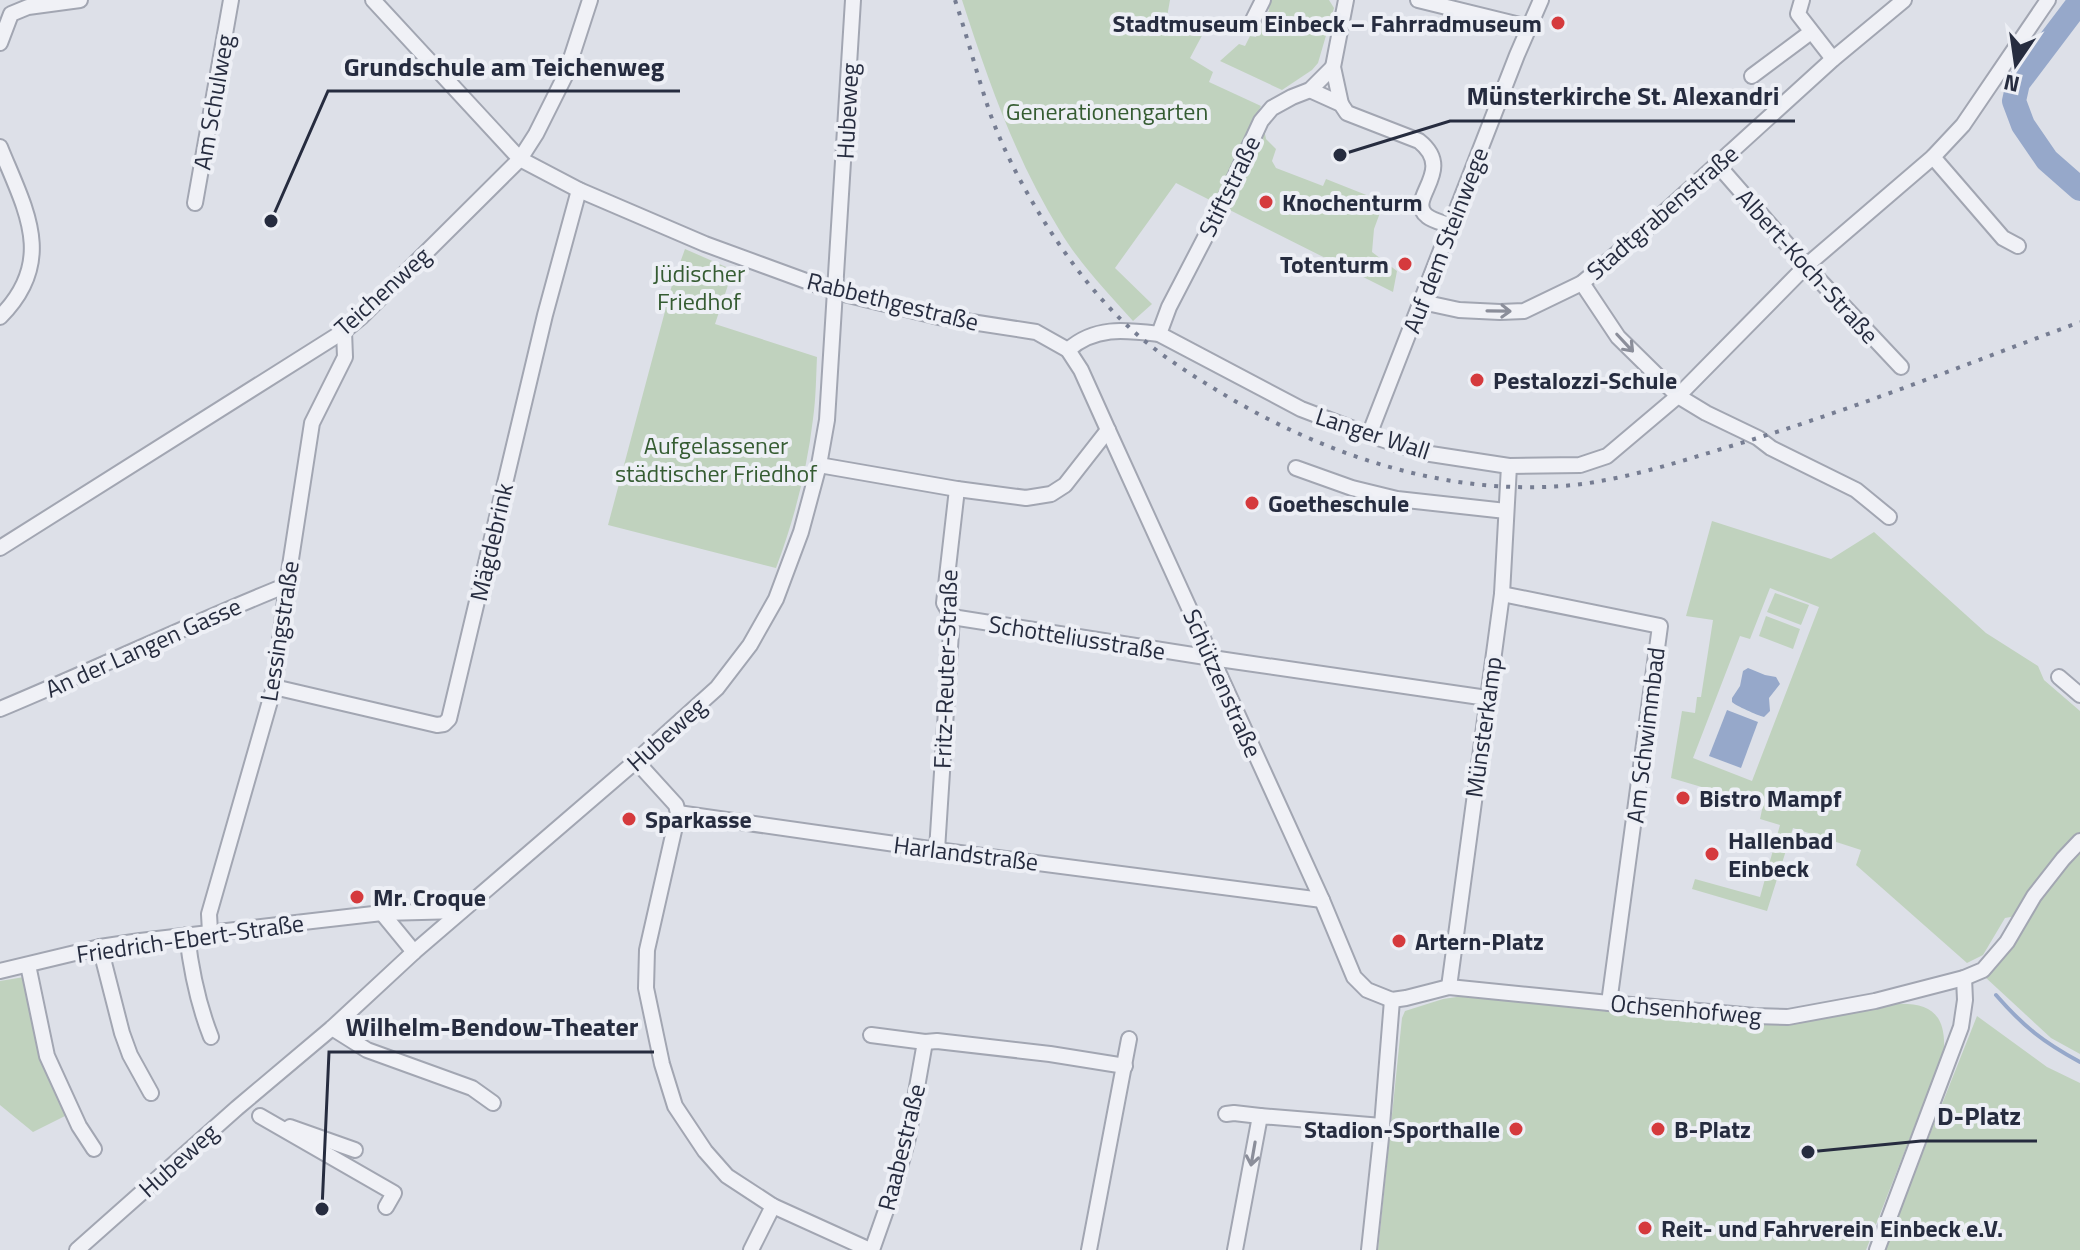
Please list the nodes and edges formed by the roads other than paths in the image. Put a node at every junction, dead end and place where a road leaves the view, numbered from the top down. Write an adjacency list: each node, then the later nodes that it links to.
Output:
1 (80, 0): 13 (street)
2 (231, 0): 28 (street, Am Schulweg)
3 (373, 0): 25 (street, Rabbethgestraße)
4 (590, 0): 25 (street, Teichenweg)
5 (853, 0): 33 (street, Hubeweg)
6 (1263, 0): 14 (street)
7 (1346, 0): 19 (street)
8 (1418, 0): 15 (street)
9 (1541, 0): 15 (street, Auf dem Steinwege)
10 (1802, 0): 16 (street)
11 (1904, 0): 18 (street, Stadtgrabenstraße)
12 (2048, 0): 24 (street, Langer Wall)
13 (8, 9): 17 (street)
14 (1251, 24)
15 (1528, 27): 29 (street, Auf dem Steinwege)
16 (1811, 32): 18 (street); 20 (street)
17 (0, 43)
18 (1833, 59): 26 (street, Stadtgrabenstraße)
19 (1333, 67): 21 (street, Stiftstraße); 22 (street)
20 (1752, 76)
21 (1310, 90): 22 (street); 37 (street, Stiftstraße)
22 (1341, 104): 29 (street)
23 (0, 147): 35 (street)
24 (1933, 157): 30 (street); 31 (street, Langer Wall)
25 (520, 159): 27 (street, Rabbethgestraße); 36 (street, Teichenweg)
26 (1717, 164): 31 (street, Albert-Koch-Straße); 32 (street, Stadtgrabenstraße)
27 (579, 190): 33 (street, Rabbethgestraße); 55 (street, Mägdebrink)
28 (195, 203)
29 (1451, 226): 34 (street, Auf dem Steinwege)
30 (2018, 246)
31 (1806, 266): 39 (street, Albert-Koch-Straße); 40 (street, Langer Wall)
32 (1582, 283): 34 (street, Stadtgrabenstraße, one-way to 32); 40 (street, one-way to 40)
33 (836, 292): 38 (street, Rabbethgestraße); 43 (street, Hubeweg)
34 (1422, 302): 42 (street, Auf dem Steinwege)
35 (0, 317)
36 (344, 331): 49 (street, Teichenweg); 50 (street, Lessingstraße)
37 (1159, 334): 38 (street, Langer Wall); 42 (street, Langer Wall)
38 (1068, 350): 41 (street, Schützenstraße)
39 (1901, 367)
40 (1678, 396): 44 (street, Langer Wall); 48 (street)
41 (1108, 430): 46 (street); 53 (street, Schützenstraße)
42 (1369, 435): 44 (street, Langer Wall)
43 (819, 465): 46 (street); 59 (street, Hubeweg)
44 (1509, 466): 47 (street, Münsterkamp)
45 (1296, 468): 47 (street)
46 (957, 489): 52 (street, Fritz-Reuter-Straße)
47 (1506, 511): 51 (street, Münsterkamp)
48 (1889, 517)
49 (0, 548)
50 (287, 585): 55 (street, Lessingstraße); 58 (street, An der Langen Gasse)
51 (1502, 594): 57 (street, Münsterkamp); 75 (street, Am Schwimmbad)
52 (952, 617): 53 (street, Schotteliusstraße); 62 (street, Fritz-Reuter-Straße)
53 (1212, 658): 57 (street, Schotteliusstraße); 63 (street, Schützenstraße)
54 (2059, 677): 56 (street)
55 (274, 687): 66 (street, Lessingstraße)
56 (2080, 695)
57 (1487, 698): 73 (street, Münsterkamp)
58 (0, 709)
59 (636, 761): 60 (street); 64 (street, Hubeweg)
60 (678, 813): 62 (street, Harlandstraße); 91 (street)
61 (2080, 841): 72 (street, Ochsenhofweg)
62 (937, 850): 63 (street, Harlandstraße)
63 (1322, 900): 74 (street, Schützenstraße)
64 (461, 911): 65 (street, Friedrich-Ebert-Straße); 69 (street, Hubeweg)
65 (382, 913): 66 (street, Friedrich-Ebert-Straße); 69 (street)
66 (210, 932): 67 (street, Friedrich-Ebert-Straße)
67 (187, 935): 68 (street, Friedrich-Ebert-Straße); 78 (street)
68 (100, 947): 70 (street, Friedrich-Ebert-Straße); 82 (street)
69 (411, 948): 76 (street, Hubeweg)
70 (28, 965): 71 (street, Friedrich-Ebert-Straße); 89 (street)
71 (0, 971)
72 (1964, 978): 75 (street, Ochsenhofweg); 99 (street)
73 (1449, 987): 74 (street, Ochsenhofweg); 75 (street, Ochsenhofweg)
74 (1399, 999): 87 (street)
75 (1609, 1003)
76 (332, 1028): 83 (street); 84 (street, Hubeweg)
77 (871, 1035): 80 (street)
78 (211, 1037)
79 (1129, 1039): 81 (street)
80 (925, 1042): 81 (street); 95 (street, Raabestraße)
81 (1125, 1066): 96 (street)
82 (151, 1093)
83 (493, 1103)
84 (237, 1108): 88 (street); 93 (street, Hubeweg)
85 (1226, 1114): 86 (street)
86 (1260, 1116): 87 (street); 97 (street, one-way to 97)
87 (1382, 1126): 98 (street)
88 (328, 1148): 90 (street); 92 (street)
89 (94, 1149)
90 (355, 1150)
91 (773, 1206): 94 (street); 95 (street)
92 (386, 1207)
93 (77, 1250)
94 (751, 1250)
95 (871, 1250)
96 (1089, 1250)
97 (1235, 1250)
98 (1369, 1250)
99 (1877, 1250)

